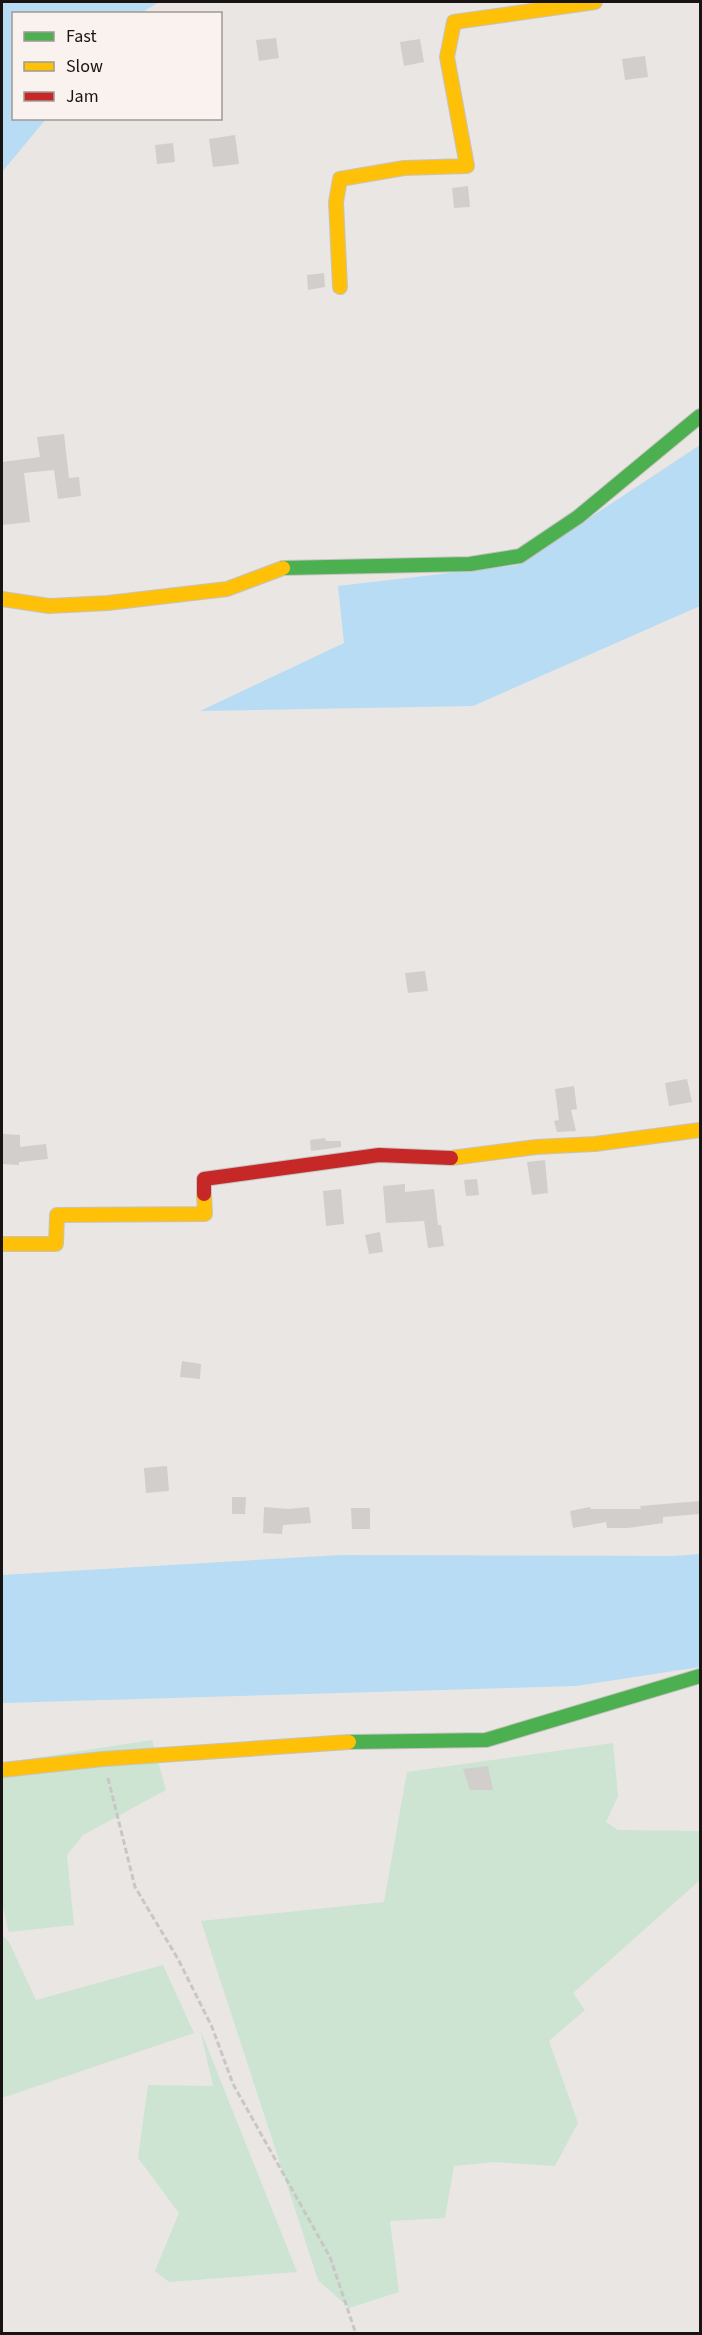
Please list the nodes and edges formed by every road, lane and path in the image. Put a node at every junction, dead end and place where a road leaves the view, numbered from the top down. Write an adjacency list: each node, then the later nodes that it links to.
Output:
1 (595, 2): 2 (street)
2 (340, 287)
3 (700, 416): 4 (street)
4 (2, 598)
5 (700, 1130): 6 (street)
6 (2, 1244)
7 (700, 1676): 8 (street)
8 (103, 1759): 9 (street); 10 (path)
9 (2, 1770)
10 (356, 2334)

